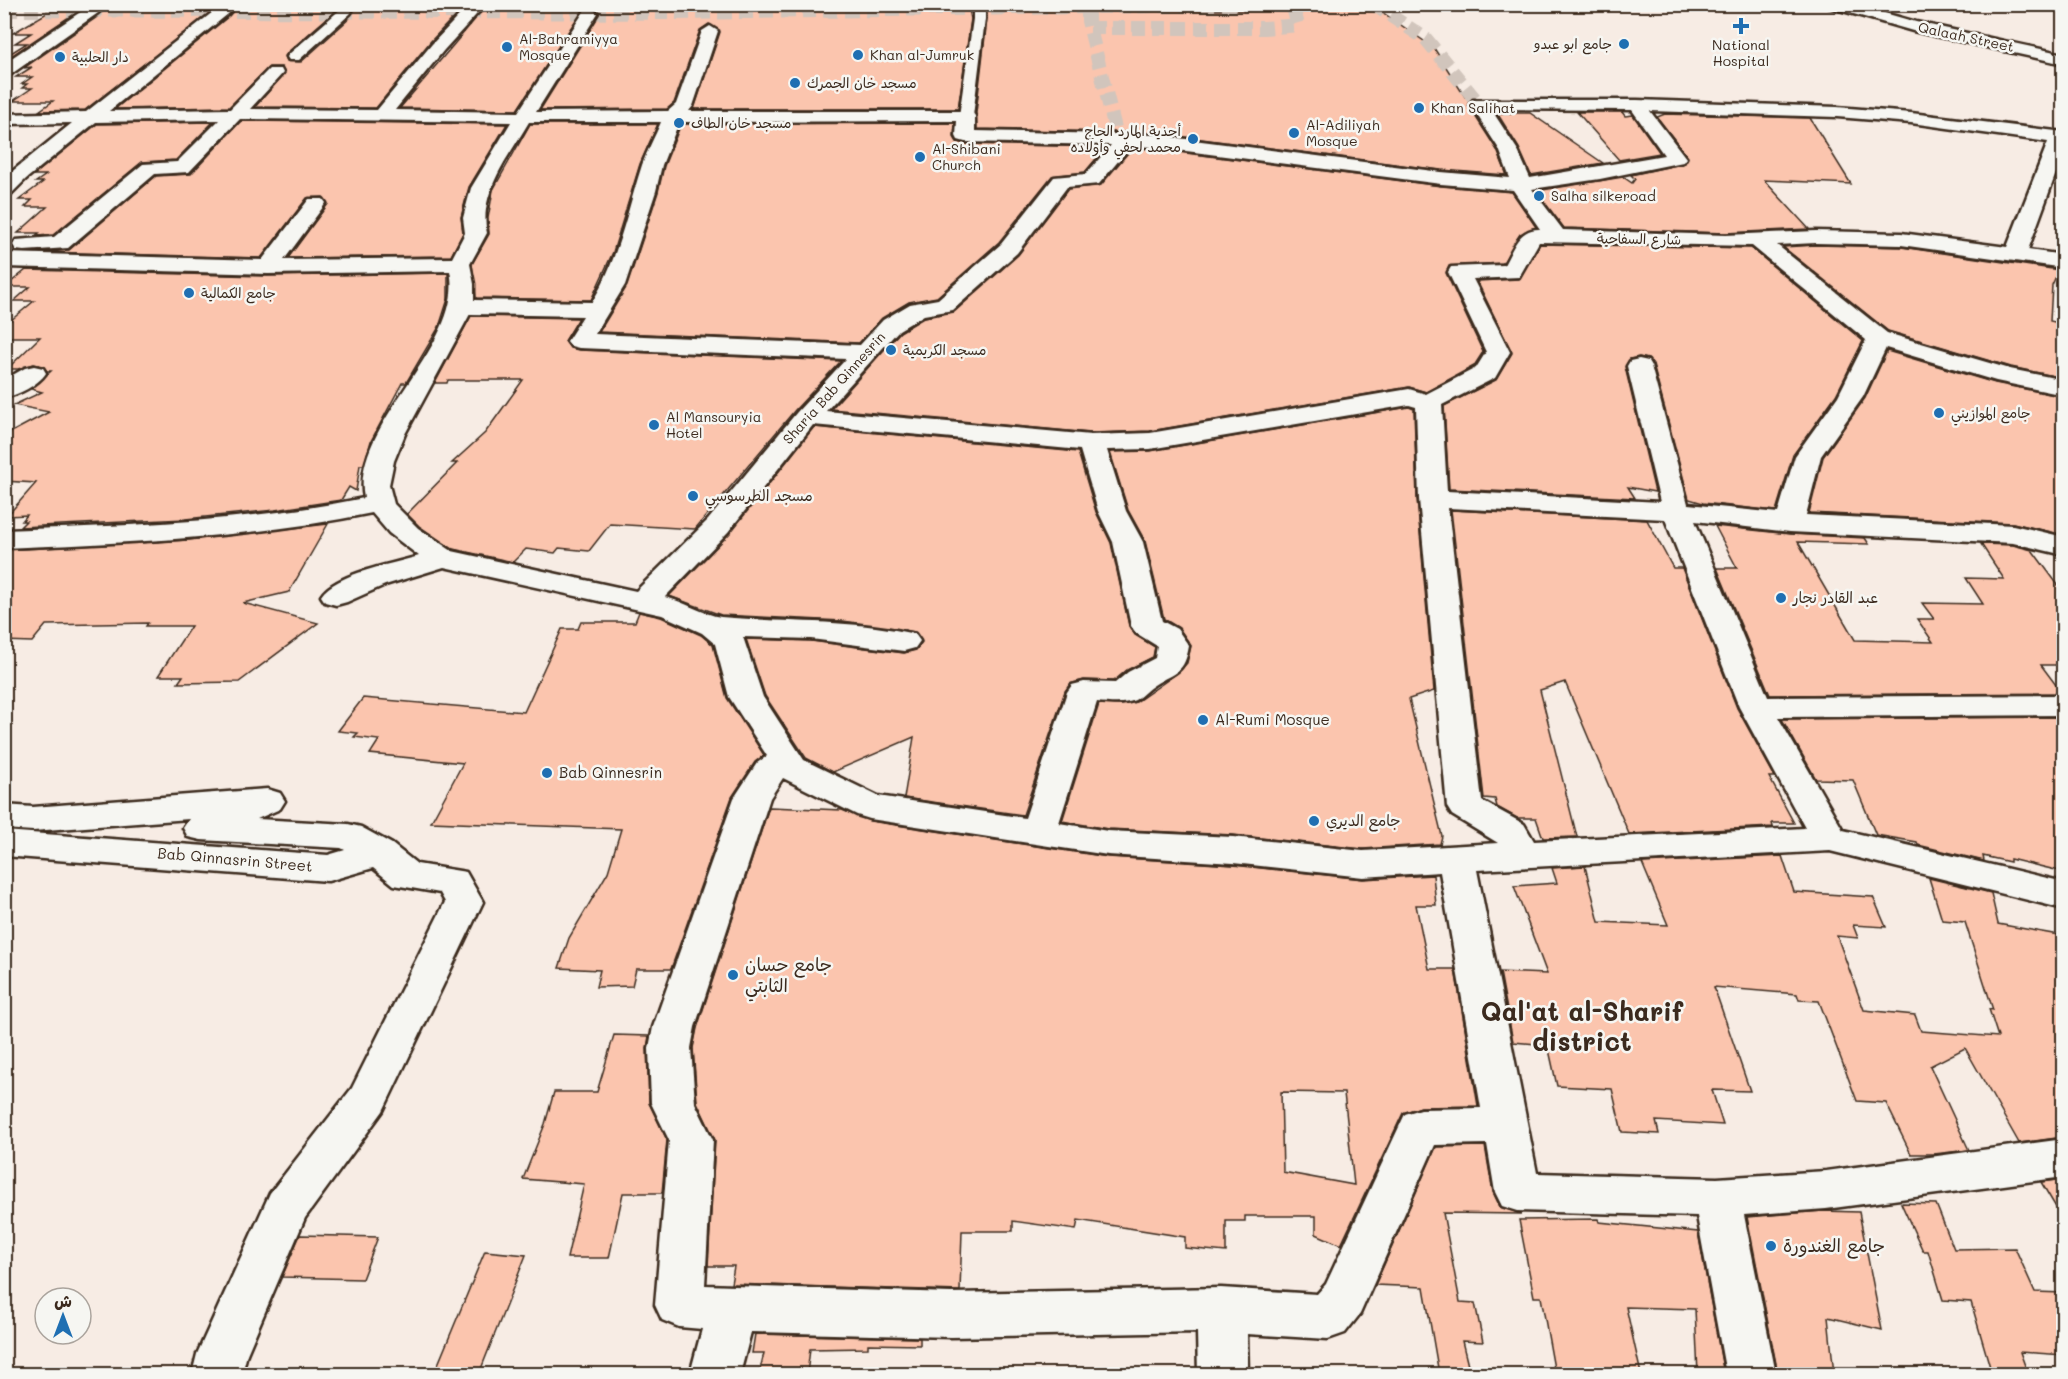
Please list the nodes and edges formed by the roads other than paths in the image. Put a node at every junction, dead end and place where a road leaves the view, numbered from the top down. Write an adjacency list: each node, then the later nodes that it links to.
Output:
1 (479, 4): 15 (street)
2 (976, 4): 16 (street)
3 (1834, 4): 10 (street, Qalaah Street)
4 (93, 10): 11 (street)
5 (223, 10): 17 (street)
6 (346, 11): 9 (street)
7 (590, 13): 18 (street)
8 (710, 31): 19 (street)
9 (294, 57)
10 (2064, 58)
11 (4, 71)
12 (275, 73): 14 (street)
13 (1636, 105): 21 (street); 25 (street); 25 (street)
14 (236, 114): 15 (street); 17 (street); 30 (street)
15 (382, 115): 18 (street)
16 (966, 116): 19 (street); 22 (street)
17 (89, 117): 20 (street); 24 (street)
18 (523, 117): 19 (street); 34 (street)
19 (672, 117): 37 (street)
20 (4, 119)
21 (2062, 138): 31 (street)
22 (1125, 141): 25 (street); 39 (street, Sharia Bab Qinnesrin)
23 (15, 153): 24 (street)
24 (46, 153): 26 (street)
25 (1520, 185): 28 (street)
26 (4, 190)
27 (316, 203): 35 (street)
28 (1558, 237): 29 (street, شارع السفاحية); 45 (street, شارع السفاحية)
29 (1757, 240): 31 (street, شارع السفاحية); 38 (street)
30 (4, 246)
31 (2014, 255): 33 (street, شارع السفاحية)
32 (4, 260): 35 (street)
33 (2064, 262)
34 (459, 264): 35 (street); 36 (street)
35 (268, 267)
36 (461, 307): 37 (street); 49 (street)
37 (599, 309): 39 (street)
38 (1879, 338): 42 (street); 51 (street)
39 (864, 352): 46 (street, Sharia Bab Qinnesrin)
40 (1639, 366): 50 (street)
41 (4, 370): 43 (street)
42 (2063, 388): 44 (street)
43 (4, 391)
44 (2064, 393)
45 (1429, 402): 47 (street); 48 (street)
46 (806, 417): 47 (street); 56 (street, Sharia Bab Qinnesrin)
47 (1091, 442): 63 (street)
48 (1432, 499): 50 (street); 67 (street)
49 (379, 503): 52 (street); 54 (street)
50 (1676, 512): 51 (street); 60 (street)
51 (1790, 523): 53 (street)
52 (4, 539)
53 (2064, 546)
54 (442, 558): 55 (street); 56 (street)
55 (336, 596)
56 (642, 603): 57 (street)
57 (713, 626): 58 (street); 61 (street)
58 (904, 642)
59 (2064, 705): 60 (street)
60 (1756, 707): 64 (street)
61 (787, 758): 63 (street); 73 (street)
62 (4, 817): 66 (street, Bab Qinnasrin Street)
63 (1038, 832): 68 (street)
64 (1830, 839): 67 (street); 69 (street)
65 (4, 843): 66 (street, Bab Qinnasrin Street)
66 (379, 853): 75 (street)
67 (1522, 854): 68 (street)
68 (1455, 858): 70 (street)
69 (2064, 896)
70 (1506, 1126): 72 (street); 74 (street)
71 (2064, 1158): 72 (street)
72 (1717, 1197): 78 (street)
73 (732, 1310): 74 (street); 76 (street)
74 (1221, 1310): 77 (street)
75 (217, 1374)
76 (715, 1374)
77 (1223, 1374)
78 (1750, 1374)

